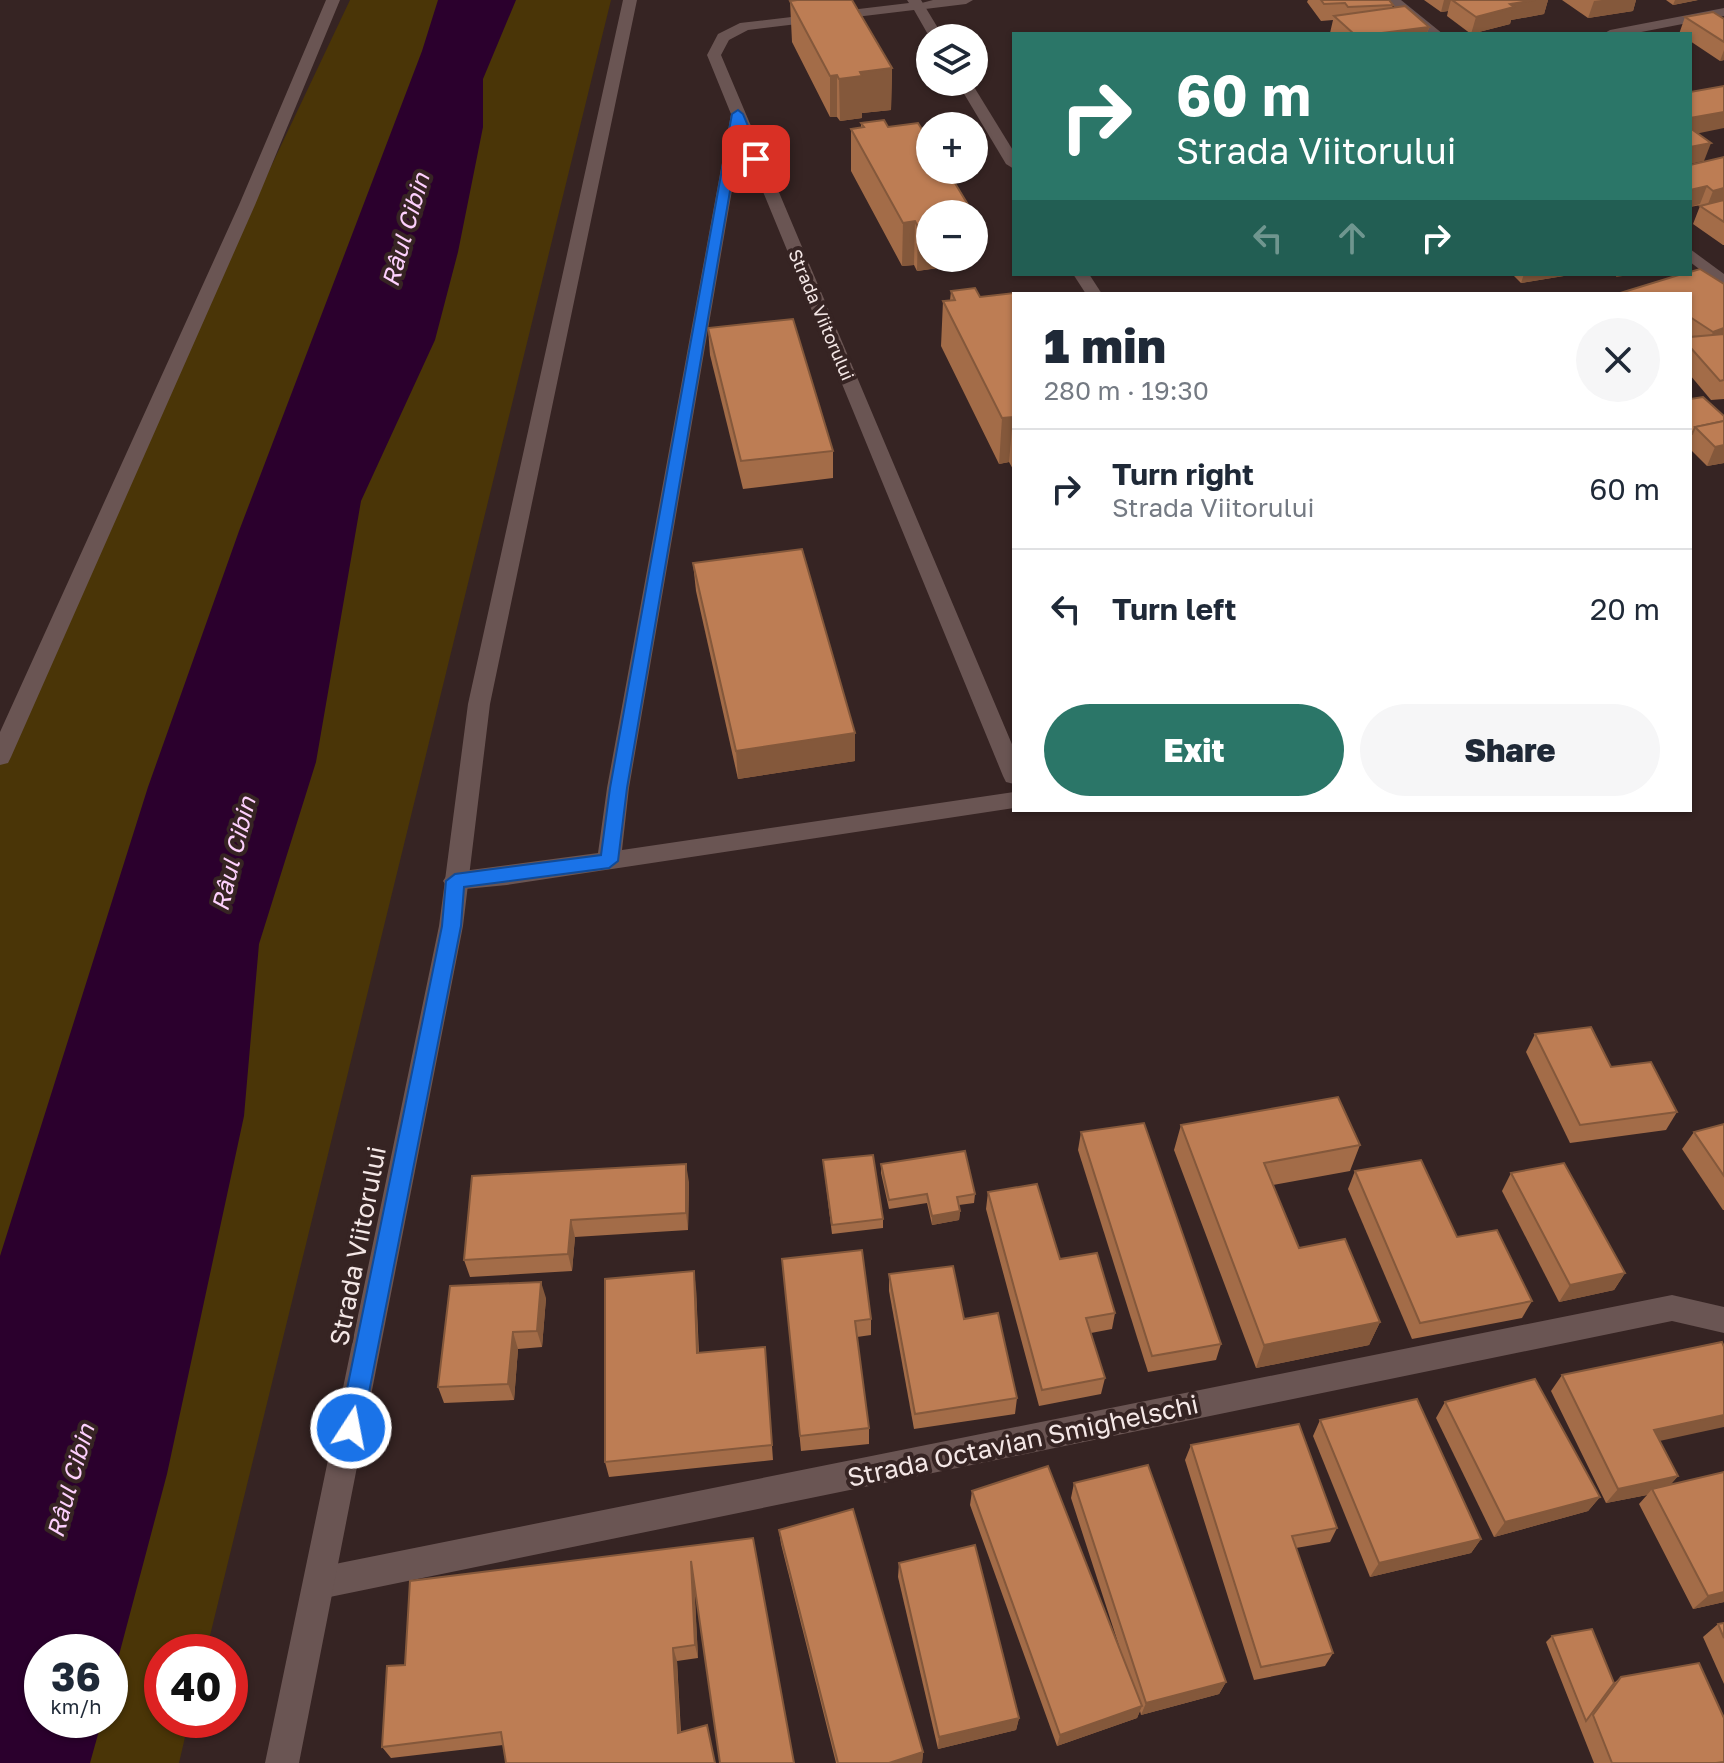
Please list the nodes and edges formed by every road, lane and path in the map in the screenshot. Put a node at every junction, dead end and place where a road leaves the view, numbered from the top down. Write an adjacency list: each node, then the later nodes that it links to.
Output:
1 (333, 0): 15 (street)
2 (630, 0): 19 (street, Strada Viitorului)
3 (966, 0): 5 (street, Strada Viitorului)
4 (1393, 0): 8 (street)
5 (916, 3): 7 (street); 11 (street, Strada Viitorului)
6 (1724, 12): 9 (street)
7 (929, 24)
8 (1433, 32)
9 (1620, 32)
10 (973, 96): 12 (street)
11 (738, 114): 16 (street, Strada Viitorului); 18 (street)
12 (1012, 161)
13 (1692, 256): 14 (street)
14 (1724, 283)
15 (0, 757)
16 (1012, 771)
17 (1012, 800): 18 (street)
18 (609, 861): 19 (street)
19 (455, 881): 21 (street, Strada Viitorului)
20 (1724, 1320): 21 (street, Strada Octavian Smighelschi)
21 (320, 1583): 22 (street, Strada Viitorului)
22 (282, 1763)

